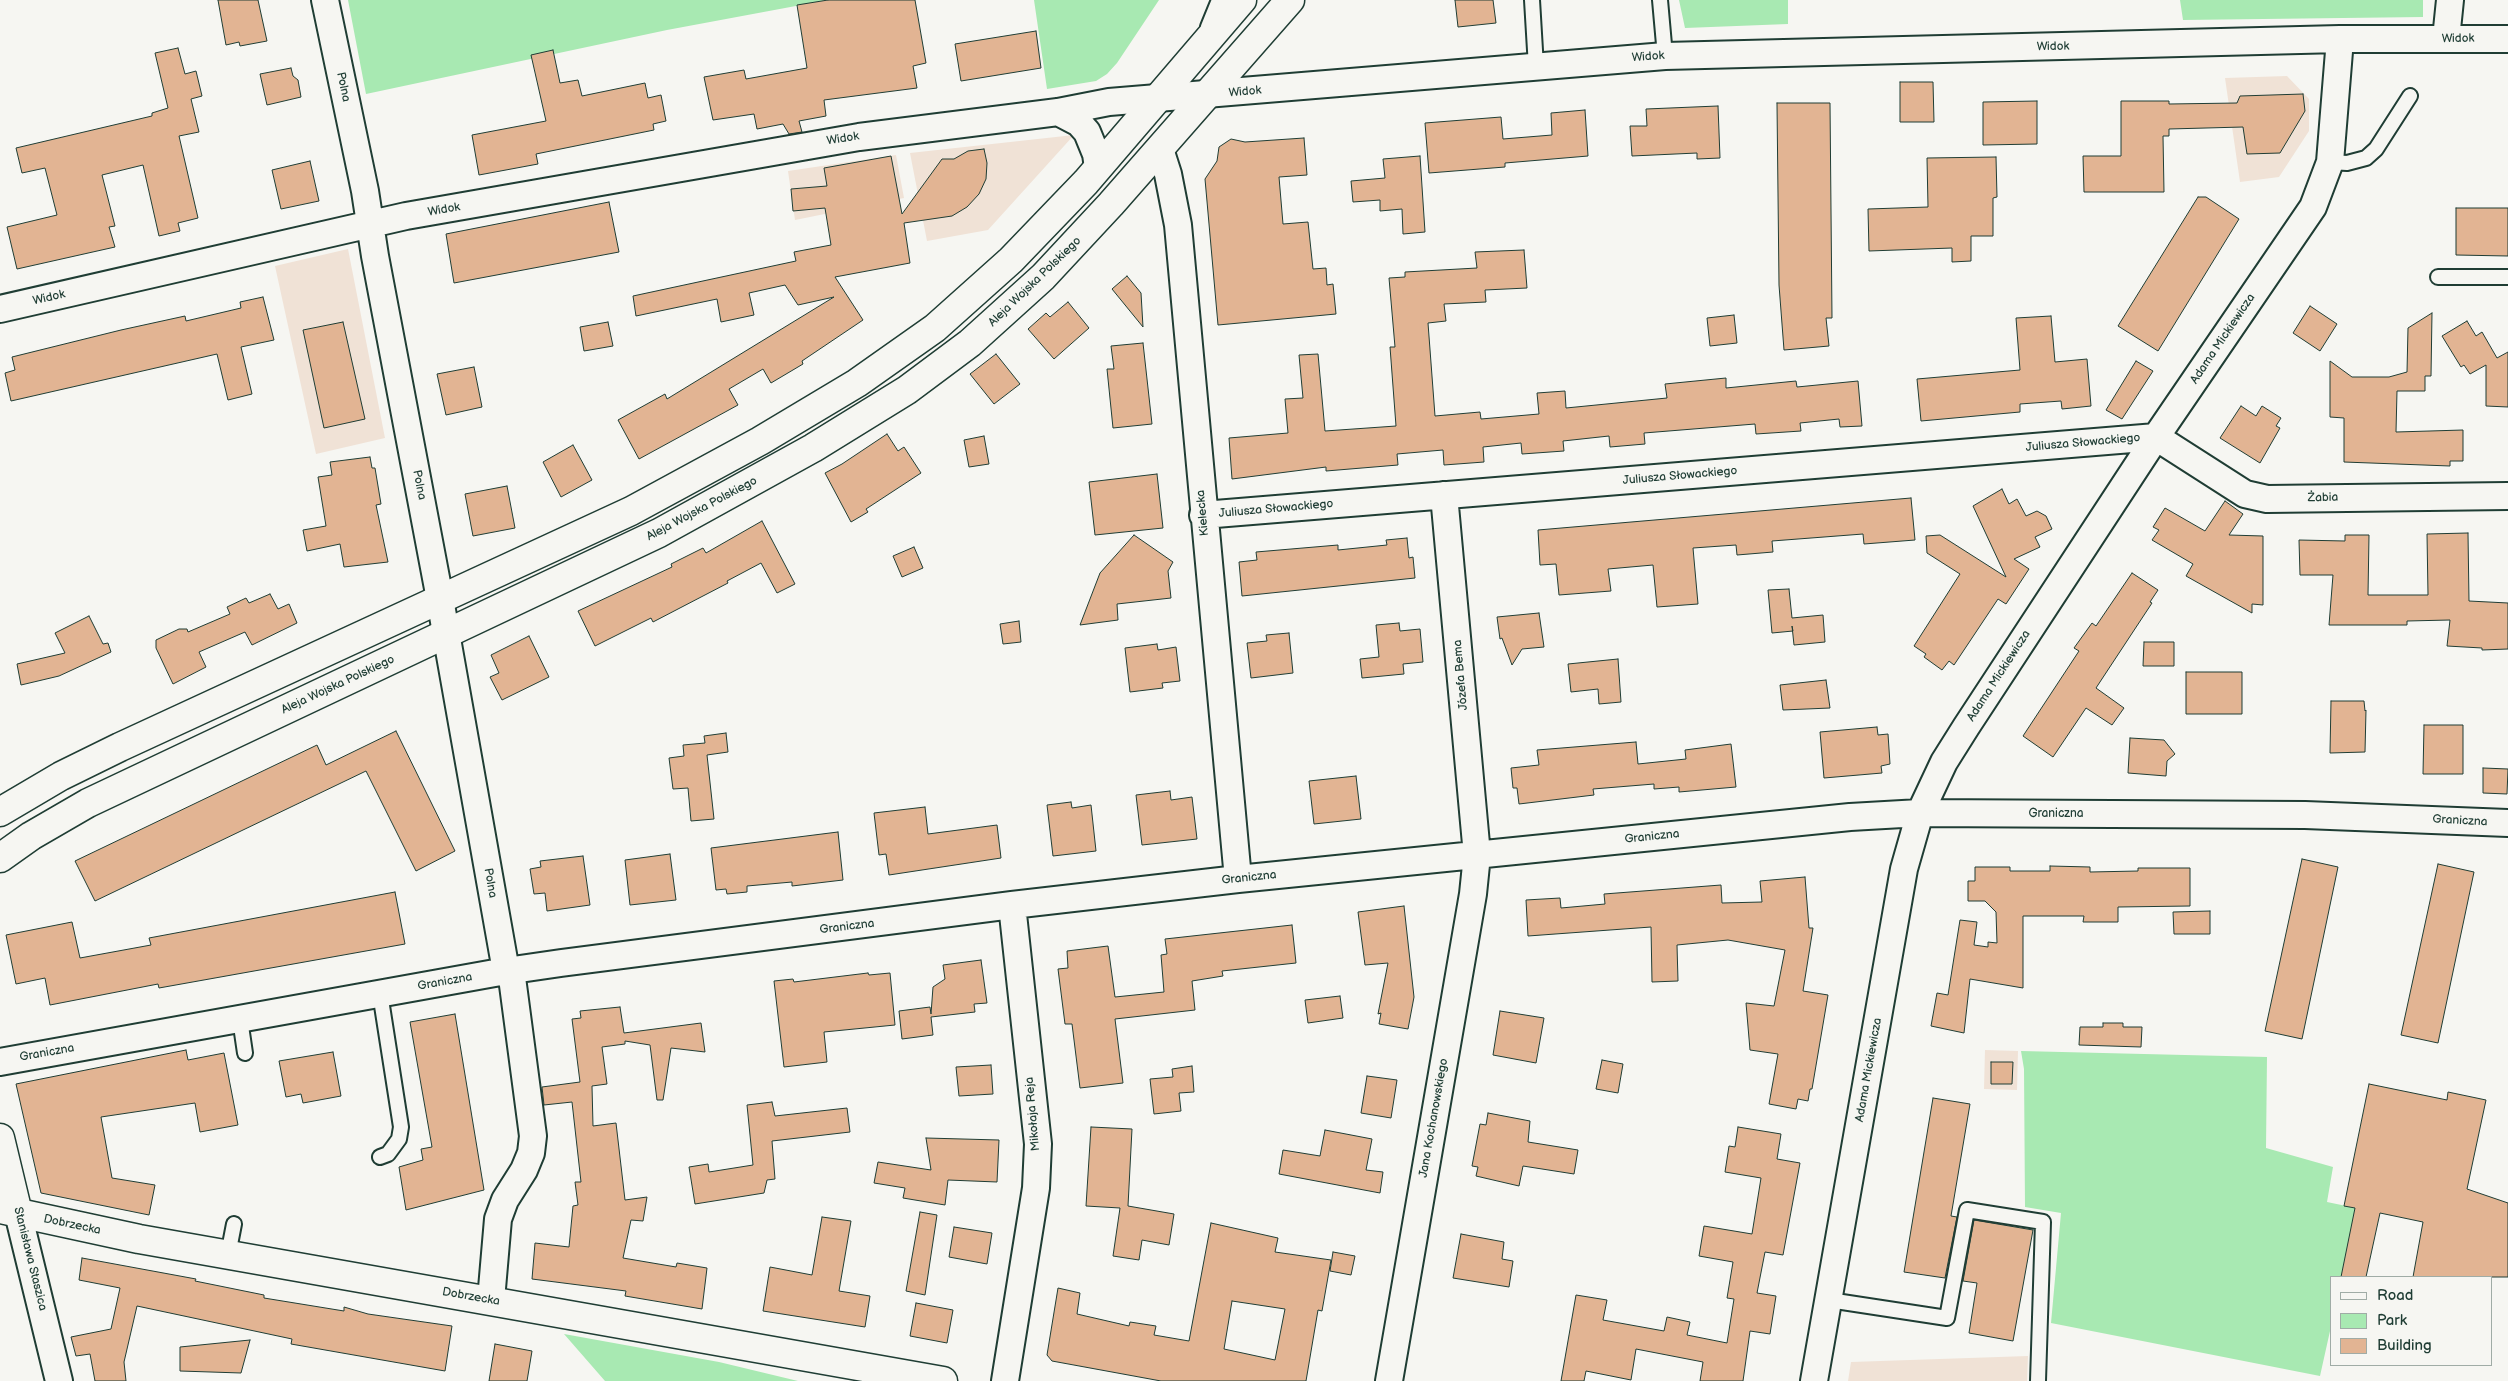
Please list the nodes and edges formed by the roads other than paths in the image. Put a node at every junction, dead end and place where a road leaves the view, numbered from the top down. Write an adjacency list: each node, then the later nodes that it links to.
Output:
1 (325, 0): 21 (street, Polna)
2 (1219, 0): 11 (lane)
3 (1242, 0): 11 (main road)
4 (1290, 0): 14 (main road, Aleja Wojska Polskiego)
5 (1532, 0): 13 (lane)
6 (1660, 0): 12 (lane)
7 (2450, 0): 9 (street)
8 (2340, 39): 9 (street, Widok); 12 (street, Widok); 19 (street, Adama Mickiewicza)
9 (2446, 39): 10 (street, Widok)
10 (2508, 39)
11 (1199, 52): 16 (main road)
12 (1665, 56): 13 (street, Widok)
13 (1536, 67): 14 (street, Widok)
14 (1207, 95): 16 (street, Widok); 18 (main road, Aleja Wojska Polskiego)
15 (2410, 96): 19 (lane)
16 (1157, 100): 17 (street, Widok); 20 (main road)
17 (1058, 112): 20 (street); 21 (street, Widok)
18 (1160, 148): 28 (street, Kielecka); 30 (main road, Aleja Wojska Polskiego)
19 (2330, 162): 25 (street, Adama Mickiewicza)
20 (1098, 168): 29 (main road)
21 (370, 223): 24 (street, Widok); 29 (street, Polna)
22 (2438, 277): 23 (lane)
23 (2508, 277)
24 (0, 309)
25 (2156, 437): 26 (street, Juliusza Słowackiego); 27 (street, Żabia); 32 (street, Adama Mickiewicza)
26 (1444, 495): 28 (street, Juliusza Słowackiego); 34 (street, Józefa Bema)
27 (2508, 496)
28 (1203, 515): 36 (street, Kielecka)
29 (440, 599): 30 (street, Polna); 31 (main road)
30 (446, 634): 35 (main road, Aleja Wojska Polskiego); 38 (street, Polna)
31 (0, 812)
32 (1920, 813): 33 (street, Graniczna); 34 (street, Graniczna); 49 (street, Adama Mickiewicza)
33 (2508, 823)
34 (1477, 855): 36 (street, Graniczna); 53 (street, Jana Kochanowskiego)
35 (0, 858)
36 (1238, 879): 37 (street, Graniczna)
37 (1012, 906): 38 (street, Graniczna); 52 (street, Mikołaja Reja)
38 (508, 971): 39 (street, Graniczna); 48 (street, Polna)
39 (380, 994): 40 (street, Graniczna); 44 (lane)
40 (240, 1019): 41 (lane); 42 (street, Graniczna)
41 (245, 1054)
42 (0, 1062)
43 (0, 1138): 45 (main road, Stanisława Staszica)
44 (380, 1157)
45 (9, 1211): 47 (main road, Dobrzecka); 50 (street, Stanisława Staszica)
46 (234, 1224): 47 (lane)
47 (228, 1254): 48 (main road, Dobrzecka)
48 (491, 1300): 51 (main road, Dobrzecka)
49 (1829, 1300): 54 (street, Adama Mickiewicza); 55 (lane)
50 (59, 1381)
51 (943, 1381)
52 (1005, 1381)
53 (1389, 1381)
54 (1814, 1381)
55 (2038, 1381)

